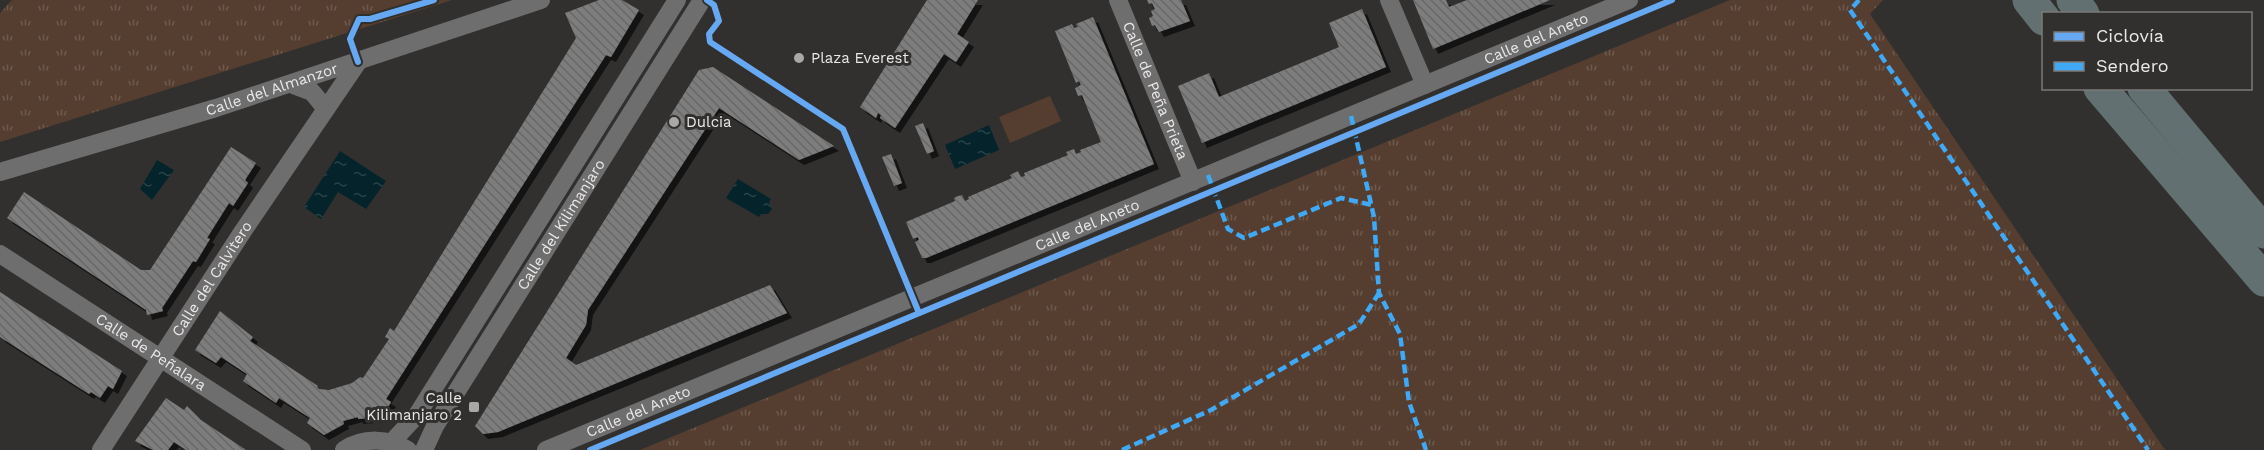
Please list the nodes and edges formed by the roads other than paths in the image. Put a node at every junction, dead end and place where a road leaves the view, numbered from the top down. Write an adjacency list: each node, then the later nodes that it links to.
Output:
1 (541, 0): 9 (street, Calle del Almanzor)
2 (702, 0): 25 (street, Calle del Kilimanjaro)
3 (1118, 0): 16 (street, Calle de Peña Prieta)
4 (1389, 0): 11 (street)
5 (1629, 0): 11 (street, Calle del Aneto)
6 (2029, 0): 8 (highway)
7 (668, 3): 21 (street, Calle del Kilimanjaro)
8 (2042, 18)
9 (358, 62): 10 (street, Calle del Almanzor); 14 (street, Calle del Calvitero)
10 (291, 84): 14 (street); 15 (street, Calle del Almanzor)
11 (1425, 85): 16 (street, Calle del Aneto)
12 (2102, 90): 19 (highway)
13 (2146, 90): 17 (highway)
14 (326, 109): 20 (street, Calle del Calvitero)
15 (2, 174)
16 (1193, 182): 26 (street, Calle del Aneto)
17 (2264, 232)
18 (0, 254): 20 (street, Calle de Peñalara)
19 (2264, 280)
20 (161, 358): 22 (street, Calle del Calvitero); 23 (street, Calle de Peñalara)
21 (400, 446): 24 (street, Calle del Kilimanjaro)
22 (101, 450)
23 (302, 450)
24 (344, 450)
25 (424, 450)
26 (546, 450)

